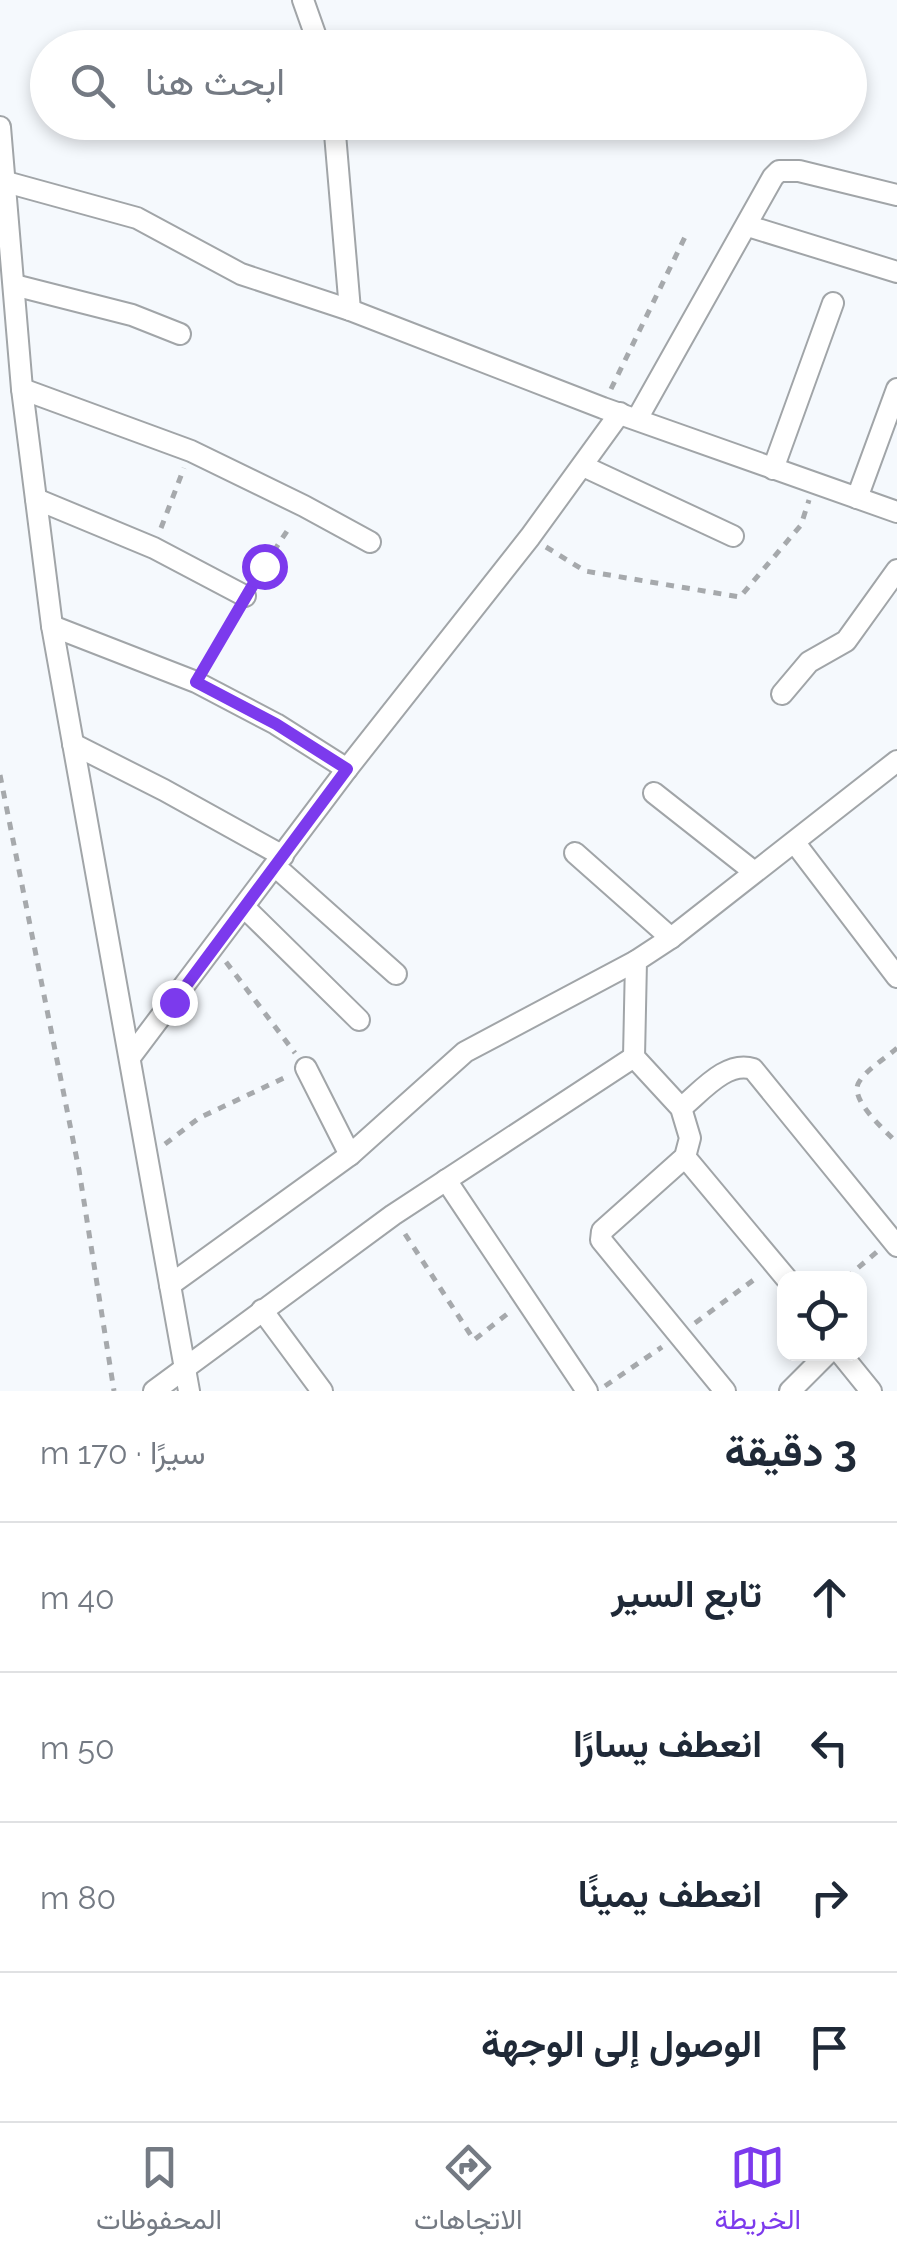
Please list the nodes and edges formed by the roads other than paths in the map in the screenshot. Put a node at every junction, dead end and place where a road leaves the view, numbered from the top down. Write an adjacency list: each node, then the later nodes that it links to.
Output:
1 (302, 0): 2 (street)
2 (313, 30)
3 (0, 126): 5 (street)
4 (336, 140): 11 (street)
5 (6, 182): 9 (street); 11 (street)
6 (897, 196): 7 (street)
7 (748, 226): 8 (street); 15 (street)
8 (897, 272)
9 (14, 285): 12 (street); 14 (street)
10 (833, 303): 17 (street)
11 (350, 310): 15 (street)
12 (180, 334)
13 (897, 389): 18 (street)
14 (22, 390): 19 (street); 22 (street)
15 (620, 413): 16 (street); 17 (street)
16 (583, 466): 21 (street); 29 (street)
17 (774, 469): 18 (street)
18 (857, 498): 20 (street)
19 (36, 499): 24 (street); 25 (street)
20 (897, 512)
21 (734, 536)
22 (370, 542)
23 (897, 570): 26 (street)
24 (245, 596)
25 (52, 626): 27 (street); 29 (street)
26 (782, 694)
27 (73, 744): 33 (street); 41 (street)
28 (897, 762): 31 (street)
29 (347, 769): 33 (street)
30 (654, 793): 34 (street)
31 (795, 843): 34 (street); 39 (street)
32 (575, 853): 36 (street)
33 (280, 861): 35 (street); 38 (street)
34 (753, 871): 36 (street)
35 (245, 908): 40 (street); 41 (street)
36 (671, 938): 37 (street)
37 (636, 961): 42 (street); 45 (street)
38 (396, 974)
39 (897, 977)
40 (359, 1020)
41 (131, 1056): 50 (street)
42 (634, 1056): 44 (street); 47 (street)
43 (306, 1068): 45 (street)
44 (681, 1108): 46 (street); 48 (street)
45 (350, 1155): 50 (street)
46 (685, 1156): 49 (street); 58 (street)
47 (446, 1180): 51 (street); 57 (street)
48 (895, 1243)
49 (781, 1271)
50 (170, 1284): 54 (street)
51 (262, 1310): 54 (street); 56 (street)
52 (820, 1361): 59 (street)
53 (847, 1361): 60 (street)
54 (170, 1379): 55 (street)
55 (189, 1391)
56 (322, 1391)
57 (587, 1391)
58 (725, 1391)
59 (790, 1391)
60 (871, 1391)

